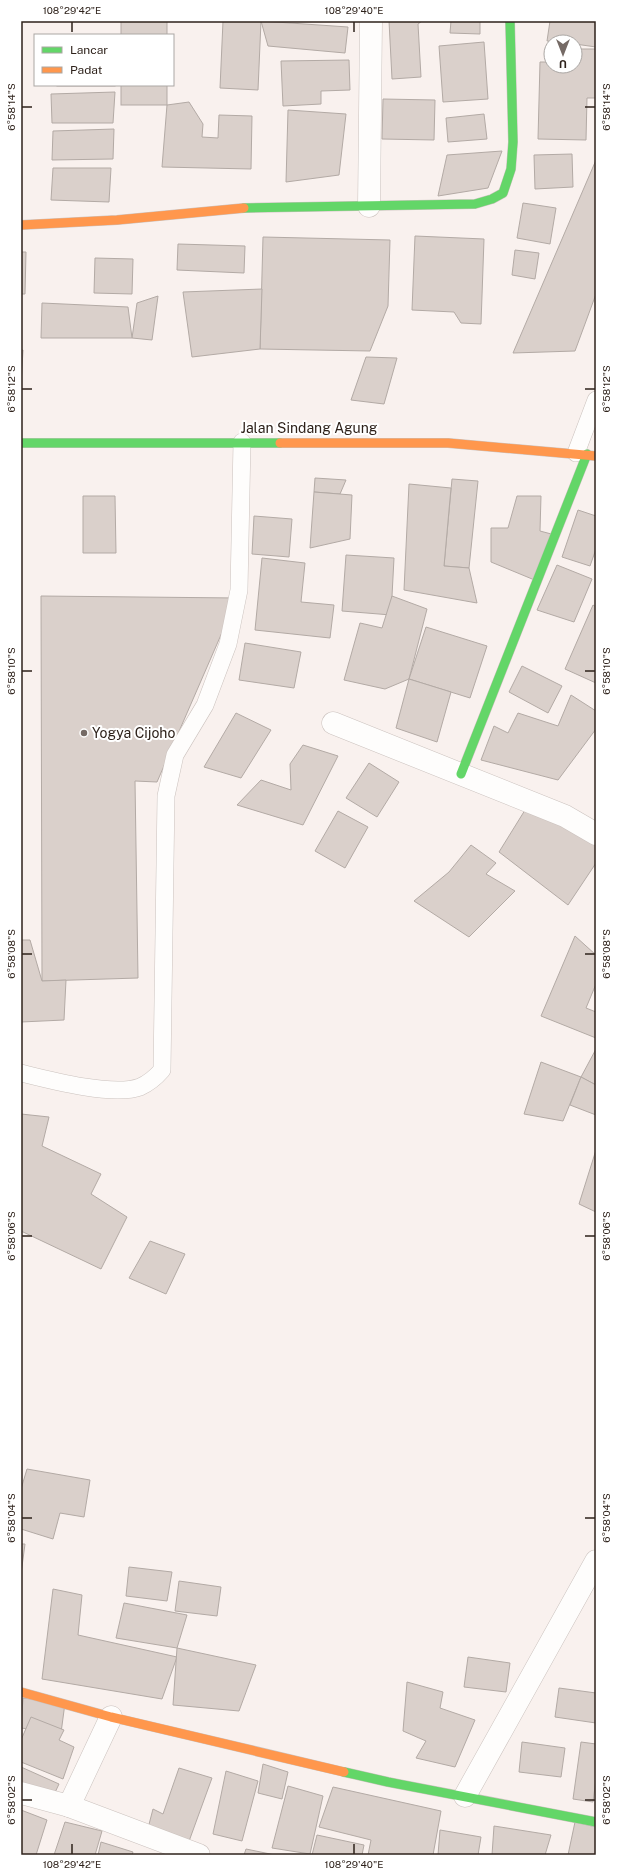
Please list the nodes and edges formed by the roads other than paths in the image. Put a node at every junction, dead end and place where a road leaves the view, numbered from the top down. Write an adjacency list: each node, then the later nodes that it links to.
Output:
1 (372, 21): 3 (street)
2 (510, 21): 3 (street)
3 (369, 206): 4 (street)
4 (21, 225)
5 (596, 400): 8 (lane)
6 (242, 442): 7 (street, Jalan Sindang Agung); 8 (street, Jalan Sindang Agung); 12 (lane)
7 (21, 443)
8 (587, 454): 10 (street)
9 (332, 723): 10 (street)
10 (462, 774): 11 (street)
11 (596, 834)
12 (21, 1073)
13 (596, 1561): 17 (street)
14 (21, 1692): 15 (street)
15 (111, 1717): 17 (street); 18 (street)
16 (21, 1793): 18 (street)
17 (465, 1796): 19 (street)
18 (69, 1806): 20 (street)
19 (596, 1822)
20 (199, 1855)

